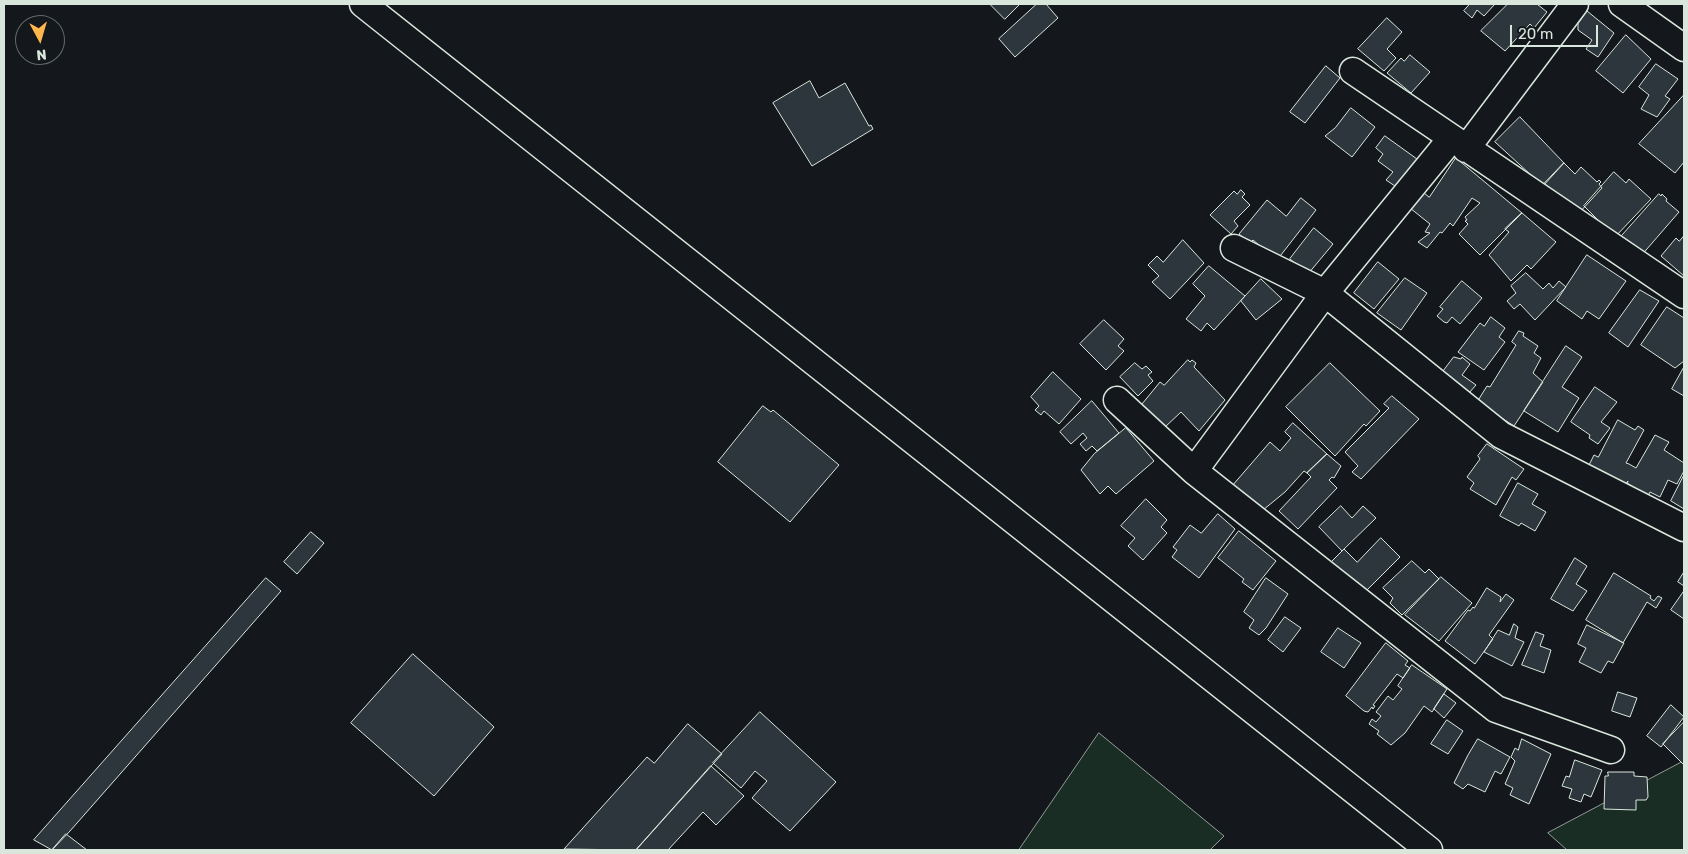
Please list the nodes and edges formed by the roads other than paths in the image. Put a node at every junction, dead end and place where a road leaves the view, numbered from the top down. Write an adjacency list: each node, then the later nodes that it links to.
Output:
1 (363, 4): 14 (street)
2 (1622, 4): 4 (street)
3 (1571, 5): 6 (street)
4 (1684, 48)
5 (1353, 71): 6 (street)
6 (1458, 144): 8 (street); 9 (street)
7 (1234, 248): 8 (street)
8 (1325, 293): 11 (street); 12 (street)
9 (1684, 295)
10 (1117, 400): 11 (street)
11 (1194, 471): 13 (street)
12 (1684, 528)
13 (1611, 750)
14 (1429, 850)

